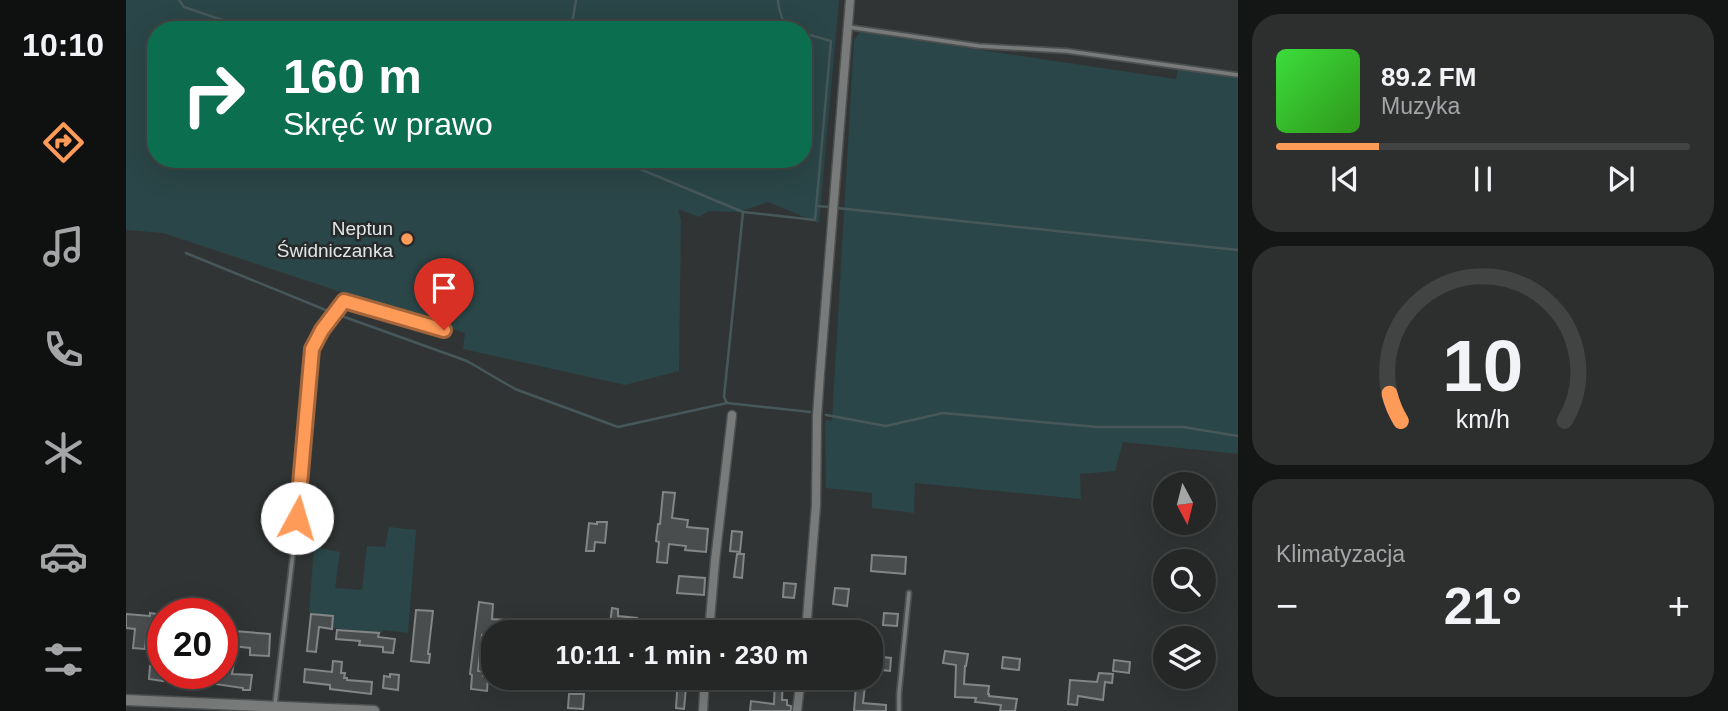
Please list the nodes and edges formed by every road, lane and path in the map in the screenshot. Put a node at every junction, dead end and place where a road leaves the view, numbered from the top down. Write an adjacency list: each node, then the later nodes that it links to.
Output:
1 (850, 0): 2 (street)
2 (848, 27): 3 (lane); 8 (street)
3 (1238, 75)
4 (444, 330): 12 (lane)
5 (732, 415): 7 (street)
6 (909, 593): 16 (lane)
7 (710, 620)
8 (807, 620)
9 (704, 690): 14 (street)
10 (799, 690): 15 (street)
11 (126, 700): 12 (street)
12 (275, 706): 13 (street)
13 (374, 711)
14 (702, 711)
15 (797, 711)
16 (899, 711)

